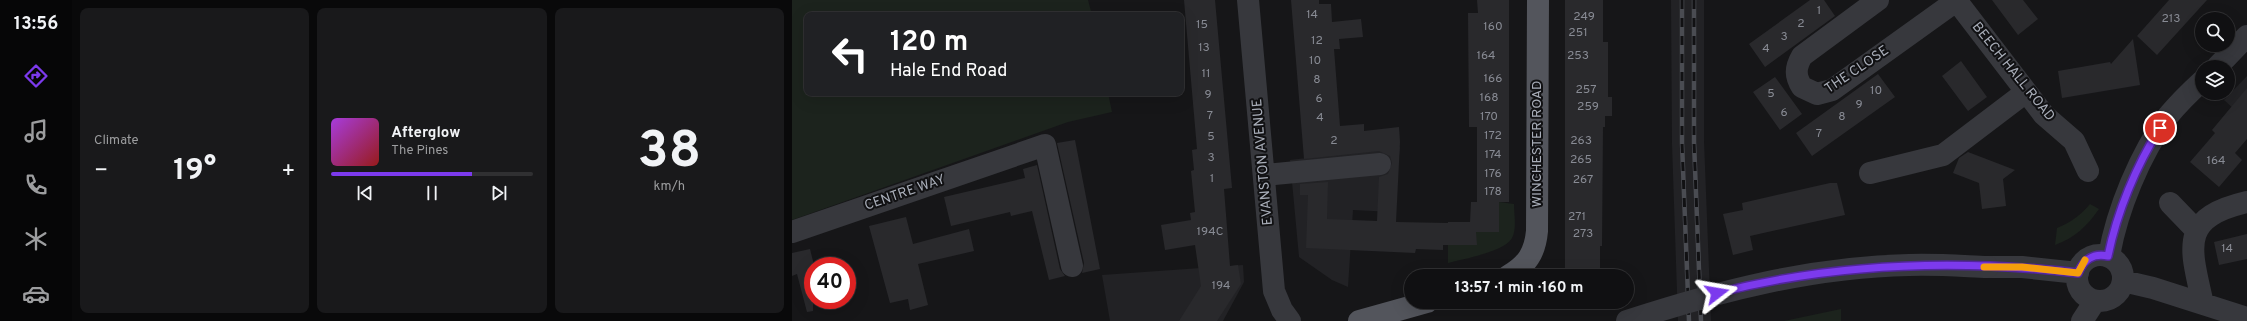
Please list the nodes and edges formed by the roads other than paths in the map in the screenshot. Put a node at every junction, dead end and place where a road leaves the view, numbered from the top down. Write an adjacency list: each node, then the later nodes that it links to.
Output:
1 (1248, 0): 12 (street, EVANSTON AVENUE)
2 (1538, 0): 19 (main road, WINCHESTER ROAD)
3 (1878, 0): 4 (street, THE CLOSE)
4 (1956, 0): 8 (street, BEECH HALL ROAD)
5 (2247, 36): 6 (street)
6 (2224, 60)
7 (2195, 88): 17 (street)
8 (2026, 92): 10 (street, BEECH HALL ROAD); 11 (street)
9 (1380, 164): 12 (street)
10 (2088, 171)
11 (1870, 173)
12 (1264, 175): 26 (street, EVANSTON AVENUE)
13 (2247, 202): 15 (street)
14 (2170, 203): 15 (street)
15 (2196, 230): 23 (street)
16 (792, 232): 18 (street, CENTRE WAY)
17 (2108, 256): 20 (street); 21 (street)
18 (1072, 266)
19 (1518, 269)
20 (2078, 273): 22 (street); 28 (street, bridge)
21 (2123, 281): 22 (street); 23 (street)
22 (2095, 301): 29 (street)
23 (2203, 304): 25 (street)
24 (1404, 308): 27 (main road)
25 (2247, 318)
26 (1290, 321)
27 (1359, 321)
28 (1627, 321)
29 (2082, 321)

